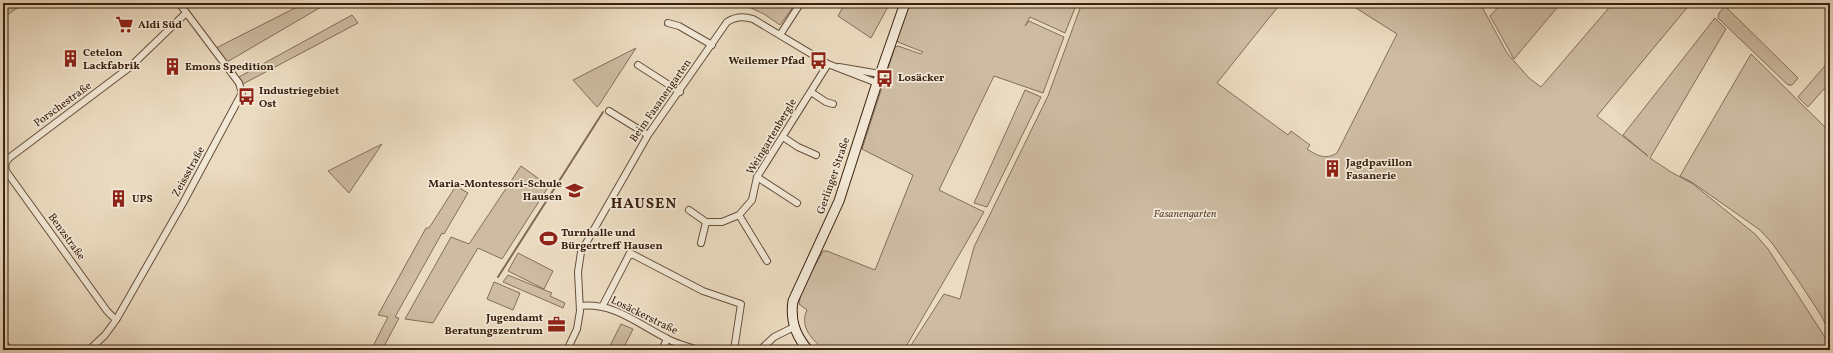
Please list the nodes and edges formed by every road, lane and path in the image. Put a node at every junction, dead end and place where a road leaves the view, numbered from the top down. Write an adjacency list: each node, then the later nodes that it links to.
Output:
1 (179, 3): 4 (street, Zeissstraße)
2 (905, 3): 10 (main road, Gerlinger Straße)
3 (798, 7): 6 (street)
4 (186, 13): 18 (street, Porschestraße); 28 (street, Zeissstraße)
5 (668, 23): 7 (street)
6 (780, 35): 7 (street, Beim Fasanengarten); 9 (street, Beim Fasanengarten)
7 (712, 45): 11 (street, Beim Fasanengarten)
8 (638, 65): 11 (street)
9 (831, 65): 10 (street, Beim Fasanengarten); 10 (street, Beim Fasanengarten); 12 (street, Weingartenbergle)
10 (878, 78): 29 (main road, Gerlinger Straße)
11 (680, 92): 15 (street, Beim Fasanengarten)
12 (811, 92): 13 (street); 16 (street, Weingartenbergle)
13 (834, 104)
14 (608, 111): 15 (street)
15 (648, 135): 26 (street, Beim Fasanengarten)
16 (783, 137): 17 (street); 19 (street, Weingartenbergle)
17 (816, 155)
18 (4, 164): 28 (street, Benzstraße)
19 (757, 178): 20 (street); 22 (street, Weingartenbergle)
20 (797, 203)
21 (689, 210): 23 (street)
22 (739, 215): 23 (street, Weingartenbergle); 25 (street)
23 (706, 222): 24 (street)
24 (701, 243)
25 (767, 261)
26 (580, 306): 27 (street, Losäckerstraße); 34 (street, Beim Fasanengarten)
27 (602, 307): 30 (street, Losäckerstraße); 37 (street)
28 (116, 320): 33 (street, Zeissstraße)
29 (794, 327): 38 (street); 39 (main road, Gerlinger Straße)
30 (667, 339): 35 (street); 36 (street, Losäckerstraße)
31 (3, 342): 32 (street)
32 (8, 350)
33 (89, 350)
34 (567, 350)
35 (662, 350)
36 (698, 350)
37 (734, 350)
38 (760, 350)
39 (808, 350)

